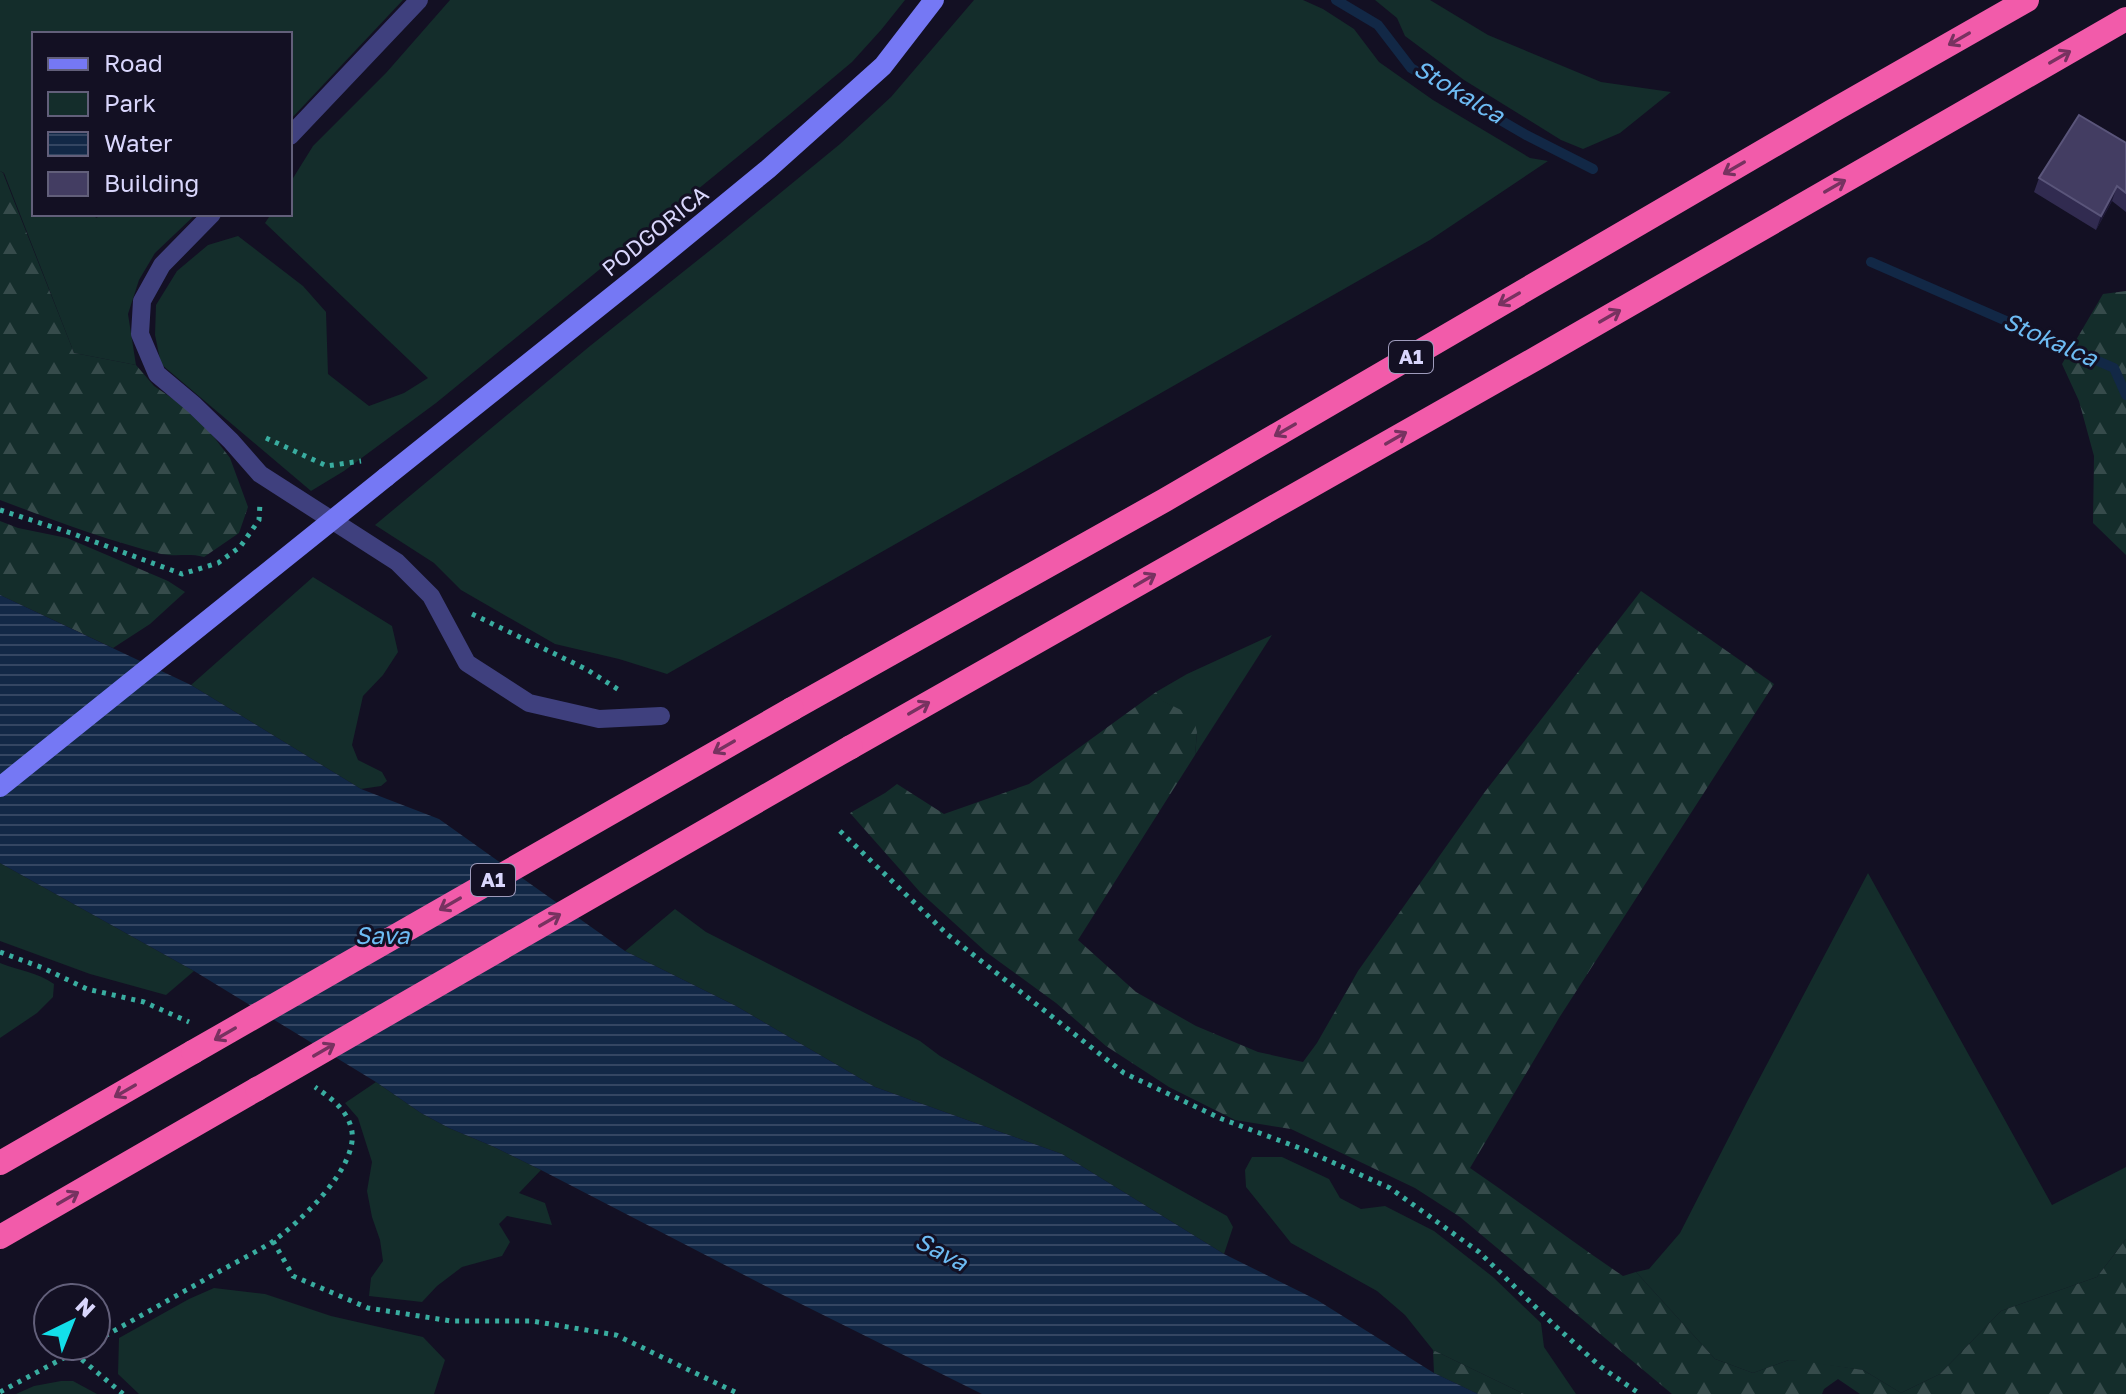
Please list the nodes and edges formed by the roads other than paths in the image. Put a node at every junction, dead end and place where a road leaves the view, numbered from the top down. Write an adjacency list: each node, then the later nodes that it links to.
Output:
1 (419, 0): 5 (lane)
2 (934, 0): 8 (main road, PODGORICA, bridge)
3 (2027, 0): 9 (highway, A1, one-way to 9, bridge)
4 (2126, 19): 10 (highway, one-way to 4, bridge)
5 (292, 134)
6 (210, 216): 7 (lane)
7 (661, 716)
8 (0, 787)
9 (0, 1163)
10 (0, 1237)

